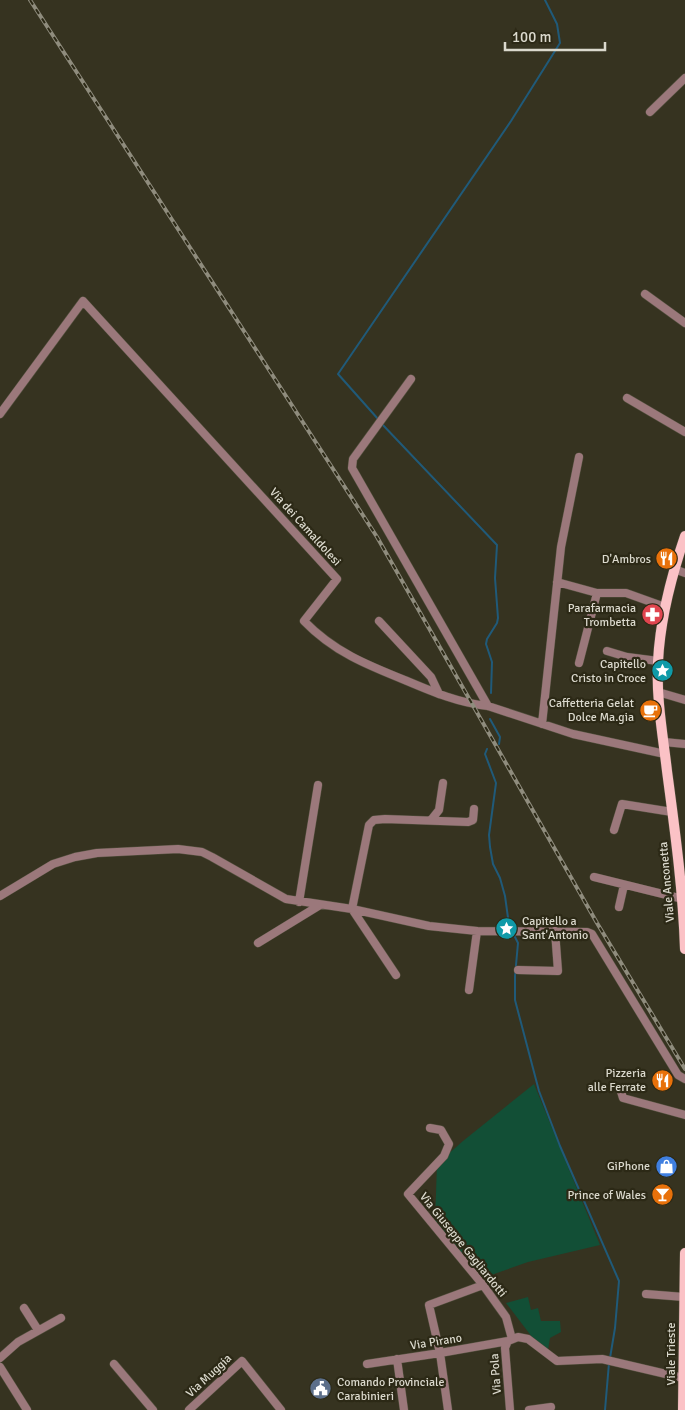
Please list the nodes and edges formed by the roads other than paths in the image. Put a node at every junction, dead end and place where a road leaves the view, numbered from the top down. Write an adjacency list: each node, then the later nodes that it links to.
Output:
1 (685, 78): 2 (street)
2 (650, 112)
3 (645, 294): 4 (street)
4 (685, 323)
5 (411, 379): 23 (street)
6 (627, 398): 8 (street)
7 (0, 414): 21 (street, Via dei Camaldolesi)
8 (685, 432)
9 (579, 457): 13 (street)
10 (685, 536): 11 (main road, Viale Anconetta)
11 (674, 569): 12 (street); 15 (main road, Viale Anconetta)
12 (685, 573)
13 (557, 582): 14 (street); 24 (street)
14 (597, 593): 15 (street); 19 (street)
15 (665, 607): 18 (main road, Viale Anconetta)
16 (379, 621): 21 (street)
17 (607, 651): 18 (street)
18 (658, 661): 20 (main road, Viale Anconetta)
19 (579, 662)
20 (658, 692): 22 (street); 25 (main road, Viale Anconetta)
21 (439, 694): 23 (street, Via dei Camaldolesi)
22 (685, 700)
23 (488, 706): 24 (street, Via dei Camaldolesi)
24 (542, 724): 27 (street, Via dei Camaldolesi)
25 (664, 742): 26 (street); 27 (main road, Viale Anconetta)
26 (685, 744)
27 (665, 754): 31 (main road, Viale Anconetta)
28 (443, 783): 32 (street)
29 (318, 785): 39 (street)
30 (474, 809): 32 (street)
31 (672, 812): 33 (street); 34 (main road, Viale Anconetta)
32 (431, 820): 42 (street)
33 (614, 830)
34 (683, 874): 38 (main road, Viale Anconetta)
35 (594, 878): 36 (street)
36 (624, 884): 38 (street); 41 (street)
37 (0, 896): 39 (street)
38 (683, 899): 46 (main road, Viale Anconetta)
39 (299, 902): 40 (street)
40 (320, 905): 42 (street); 45 (street)
41 (619, 906)
42 (352, 910): 43 (street); 48 (street)
43 (477, 931): 44 (street); 49 (street)
44 (555, 931): 47 (street); 50 (street)
45 (258, 943)
46 (685, 949)
47 (518, 970)
48 (396, 975)
49 (468, 990)
50 (685, 1079)
51 (620, 1088): 52 (street)
52 (685, 1115)
53 (430, 1128): 55 (street, Via Giuseppe Gagliardotti)
54 (685, 1253): 56 (main road, Viale Trieste)
55 (483, 1285): 62 (street, Via Giuseppe Gagliardotti); 63 (street)
56 (684, 1292): 57 (street); 61 (main road, Viale Trieste)
57 (646, 1294)
58 (24, 1308): 60 (street)
59 (61, 1318): 60 (street)
60 (38, 1330): 64 (street)
61 (684, 1338): 69 (main road, Viale Trieste)
62 (510, 1340): 63 (street, Via Pirano); 69 (street); 77 (street, Via Pola)
63 (440, 1353): 65 (street, Via Pirano); 76 (street)
64 (0, 1358)
65 (397, 1359): 67 (street, Via Pirano); 75 (street)
66 (114, 1364): 72 (street)
67 (367, 1364)
68 (0, 1366): 71 (street)
69 (683, 1378): 79 (main road, Viale Trieste)
70 (551, 1407): 78 (street)
71 (27, 1410)
72 (153, 1410)
73 (189, 1410): 74 (street, Via Muggia)
74 (281, 1410)
75 (404, 1410)
76 (448, 1410)
77 (510, 1410)
78 (529, 1410)
79 (683, 1410)

